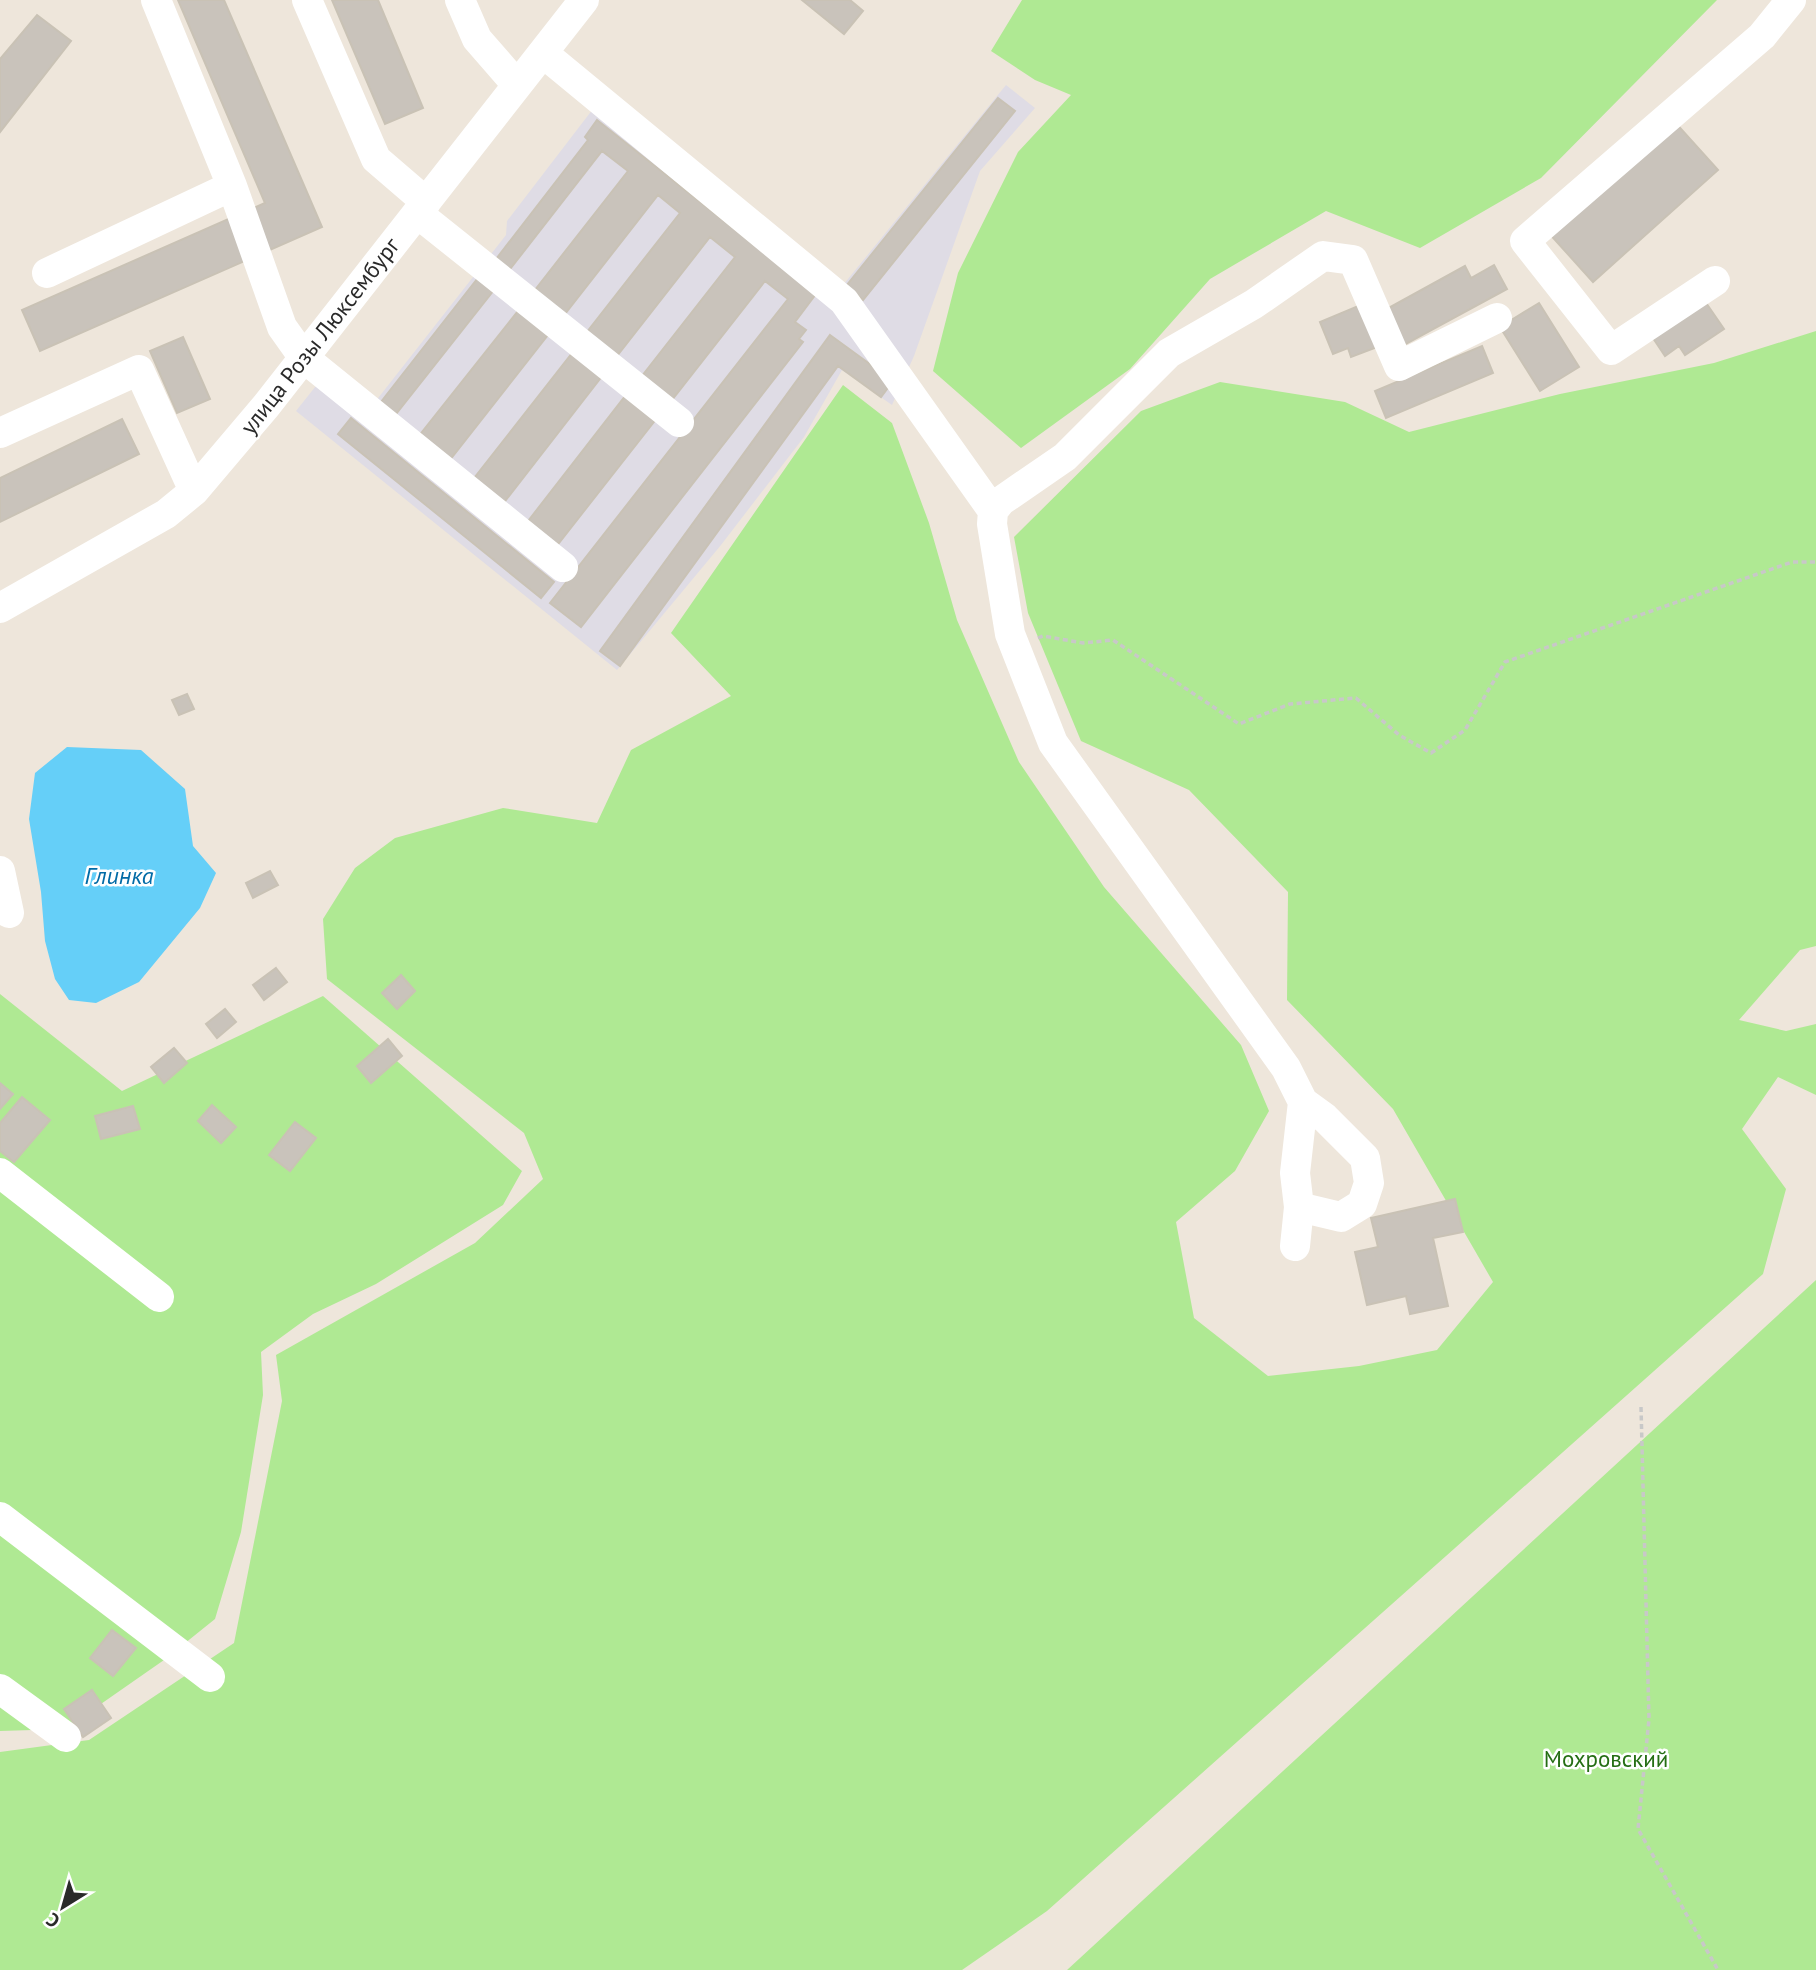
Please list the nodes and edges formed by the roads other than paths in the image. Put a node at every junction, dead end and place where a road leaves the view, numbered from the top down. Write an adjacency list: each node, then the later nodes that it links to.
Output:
1 (156, 0): 8 (street)
2 (307, 0): 9 (street)
3 (460, 0): 7 (street)
4 (584, 0): 6 (street, улица Розы Люксембург)
5 (1791, 0): 11 (street)
6 (543, 53): 7 (street, улица Розы Люксембург); 17 (street)
7 (517, 85): 9 (street, улица Розы Люксембург)
8 (232, 186): 10 (street); 13 (street)
9 (422, 207): 13 (street, улица Розы Люксембург); 14 (street)
10 (47, 273)
11 (1715, 281)
12 (1497, 318): 17 (street)
13 (304, 358): 16 (street, улица Розы Люксембург); 18 (street)
14 (679, 422)
15 (0, 433): 16 (street)
16 (194, 491): 19 (street, улица Розы Люксембург)
17 (993, 511): 22 (street)
18 (563, 567)
19 (0, 608)
20 (0, 871): 21 (street)
21 (9, 913)
22 (1303, 1102): 24 (street); 24 (street)
23 (0, 1173): 26 (street)
24 (1299, 1207): 25 (street)
25 (1295, 1246)
26 (159, 1297)
27 (0, 1517): 28 (street)
28 (211, 1677)
29 (0, 1689): 30 (street)
30 (66, 1737)

